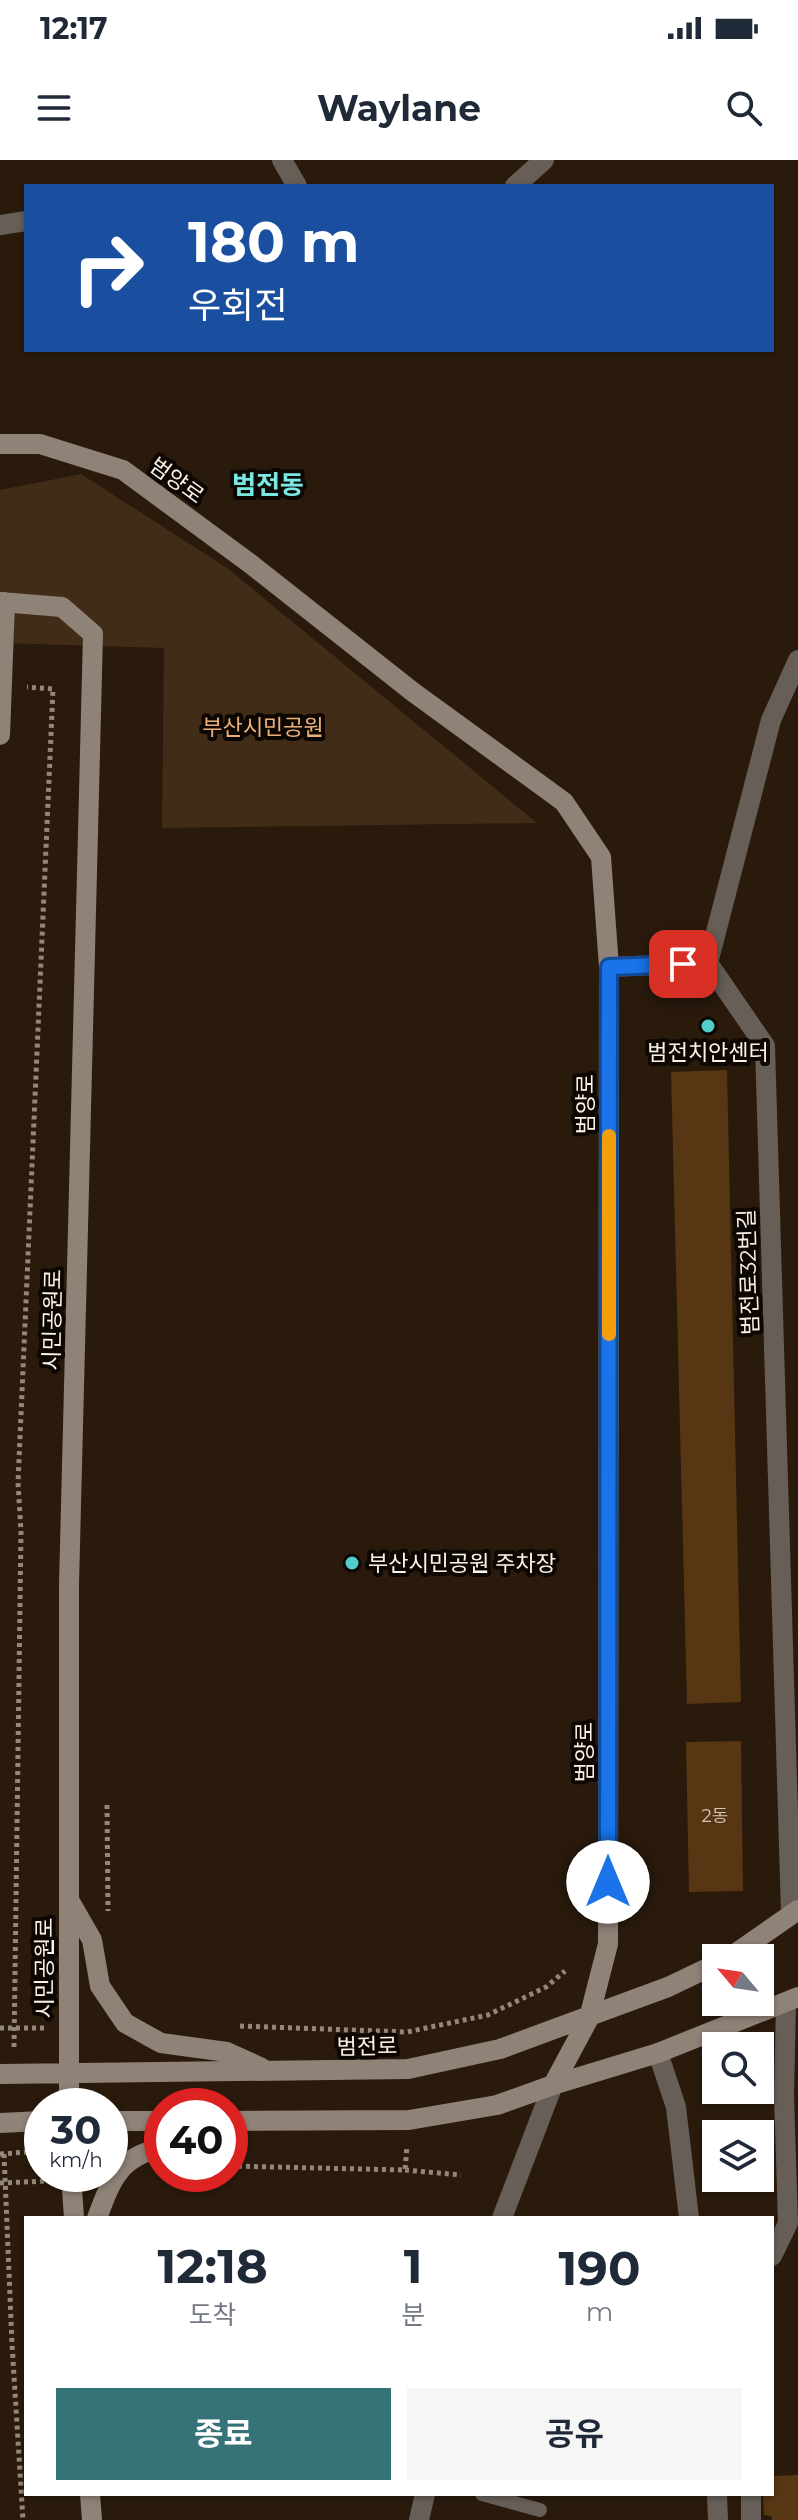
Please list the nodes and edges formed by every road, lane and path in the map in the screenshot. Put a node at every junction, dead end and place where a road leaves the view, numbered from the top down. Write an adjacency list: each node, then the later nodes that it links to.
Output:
1 (282, 160): 3 (street)
2 (544, 160): 4 (street)
3 (296, 184)
4 (517, 184)
5 (24, 221): 6 (street)
6 (0, 225)
7 (0, 444): 13 (main road, 범양로)
8 (2, 602): 11 (main road, 시민공원로); 17 (main road, 시민공원로)
9 (798, 660): 12 (street)
10 (53, 689): 26 (path)
11 (0, 735)
12 (708, 963): 13 (street); 14 (street, 범전로32번길)
13 (609, 967): 24 (main road, 범양로)
14 (790, 1533): 15 (street, 범전로32번길)
15 (792, 1714): 18 (street, 범전로32번길)
16 (107, 1805): 19 (path)
17 (68, 1898): 28 (main road, 시민공원로); 29 (main road)
18 (795, 1912): 20 (main road)
19 (108, 1924)
20 (749, 1944)
21 (565, 1971): 25 (path)
22 (702, 1971): 24 (main road, 범전로)
23 (792, 2000): 27 (main road); 47 (street)
24 (589, 2018): 29 (main road, 범전로); 31 (main road, 범양로)
25 (235, 2026)
26 (14, 2048)
27 (658, 2053): 31 (main road); 46 (street)
28 (68, 2072): 29 (main road, 범전로); 30 (main road, 범전로); 32 (main road, 시민공원로)
29 (269, 2072)
30 (0, 2074)
31 (553, 2085): 35 (main road); 45 (street)
32 (68, 2088)
33 (24, 2122): 34 (main road)
34 (0, 2123)
35 (248, 2124)
36 (24, 2152): 37 (path)
37 (2, 2154): 41 (path)
38 (144, 2155): 44 (main road)
39 (405, 2170): 40 (path)
40 (461, 2175)
41 (2, 2183): 54 (path)
42 (72, 2192): 43 (main road)
43 (74, 2216)
44 (98, 2216)
45 (503, 2216)
46 (689, 2216)
47 (774, 2252)
48 (90, 2496): 55 (main road)
49 (425, 2496): 56 (street)
50 (489, 2496): 53 (lane)
51 (717, 2496): 57 (street)
52 (751, 2496): 58 (street)
53 (540, 2510)
54 (23, 2520)
55 (92, 2520)
56 (419, 2520)
57 (718, 2520)
58 (751, 2520)

